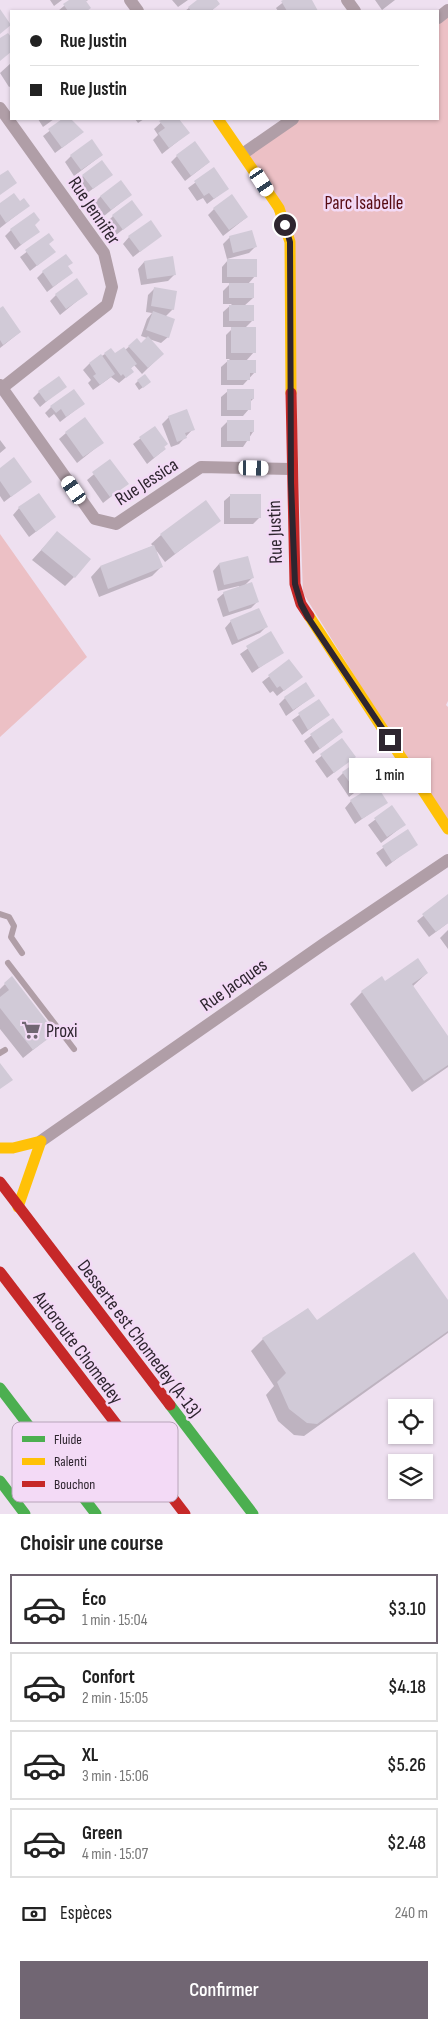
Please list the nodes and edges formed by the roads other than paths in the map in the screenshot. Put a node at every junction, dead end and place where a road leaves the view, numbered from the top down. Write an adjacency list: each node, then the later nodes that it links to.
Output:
1 (0, 108): 5 (street, Rue Jennifer)
2 (219, 120): 4 (main road, Rue Justin)
3 (292, 120): 4 (street)
4 (244, 153): 6 (main road, Rue Justin)
5 (1, 387): 6 (street, Rue Jessica)
6 (291, 469): 7 (main road, Rue Justin)
7 (448, 829)
8 (448, 860): 13 (street, Rue Jacques)
9 (0, 914): 10 (lane)
10 (22, 953)
11 (8, 963): 12 (lane)
12 (74, 1049)
13 (41, 1141): 14 (main road); 16 (main road)
14 (0, 1148)
15 (0, 1182): 16 (main road, Desserte est Chomedey (A-13))
16 (18, 1207): 31 (main road, Desserte est Chomedey (A-13))
17 (0, 1272): 20 (main road, Autoroute Chomedey)
18 (0, 1388): 19 (main road)
19 (26, 1422)
20 (115, 1422)
21 (0, 1482): 22 (main road)
22 (12, 1497)
23 (178, 1498): 30 (main road)
24 (16, 1502): 28 (main road)
25 (86, 1502): 27 (main road)
26 (176, 1502): 29 (main road, Autoroute Chomedey)
27 (94, 1512)
28 (25, 1514)
29 (185, 1514)
30 (192, 1514)
31 (253, 1514)

